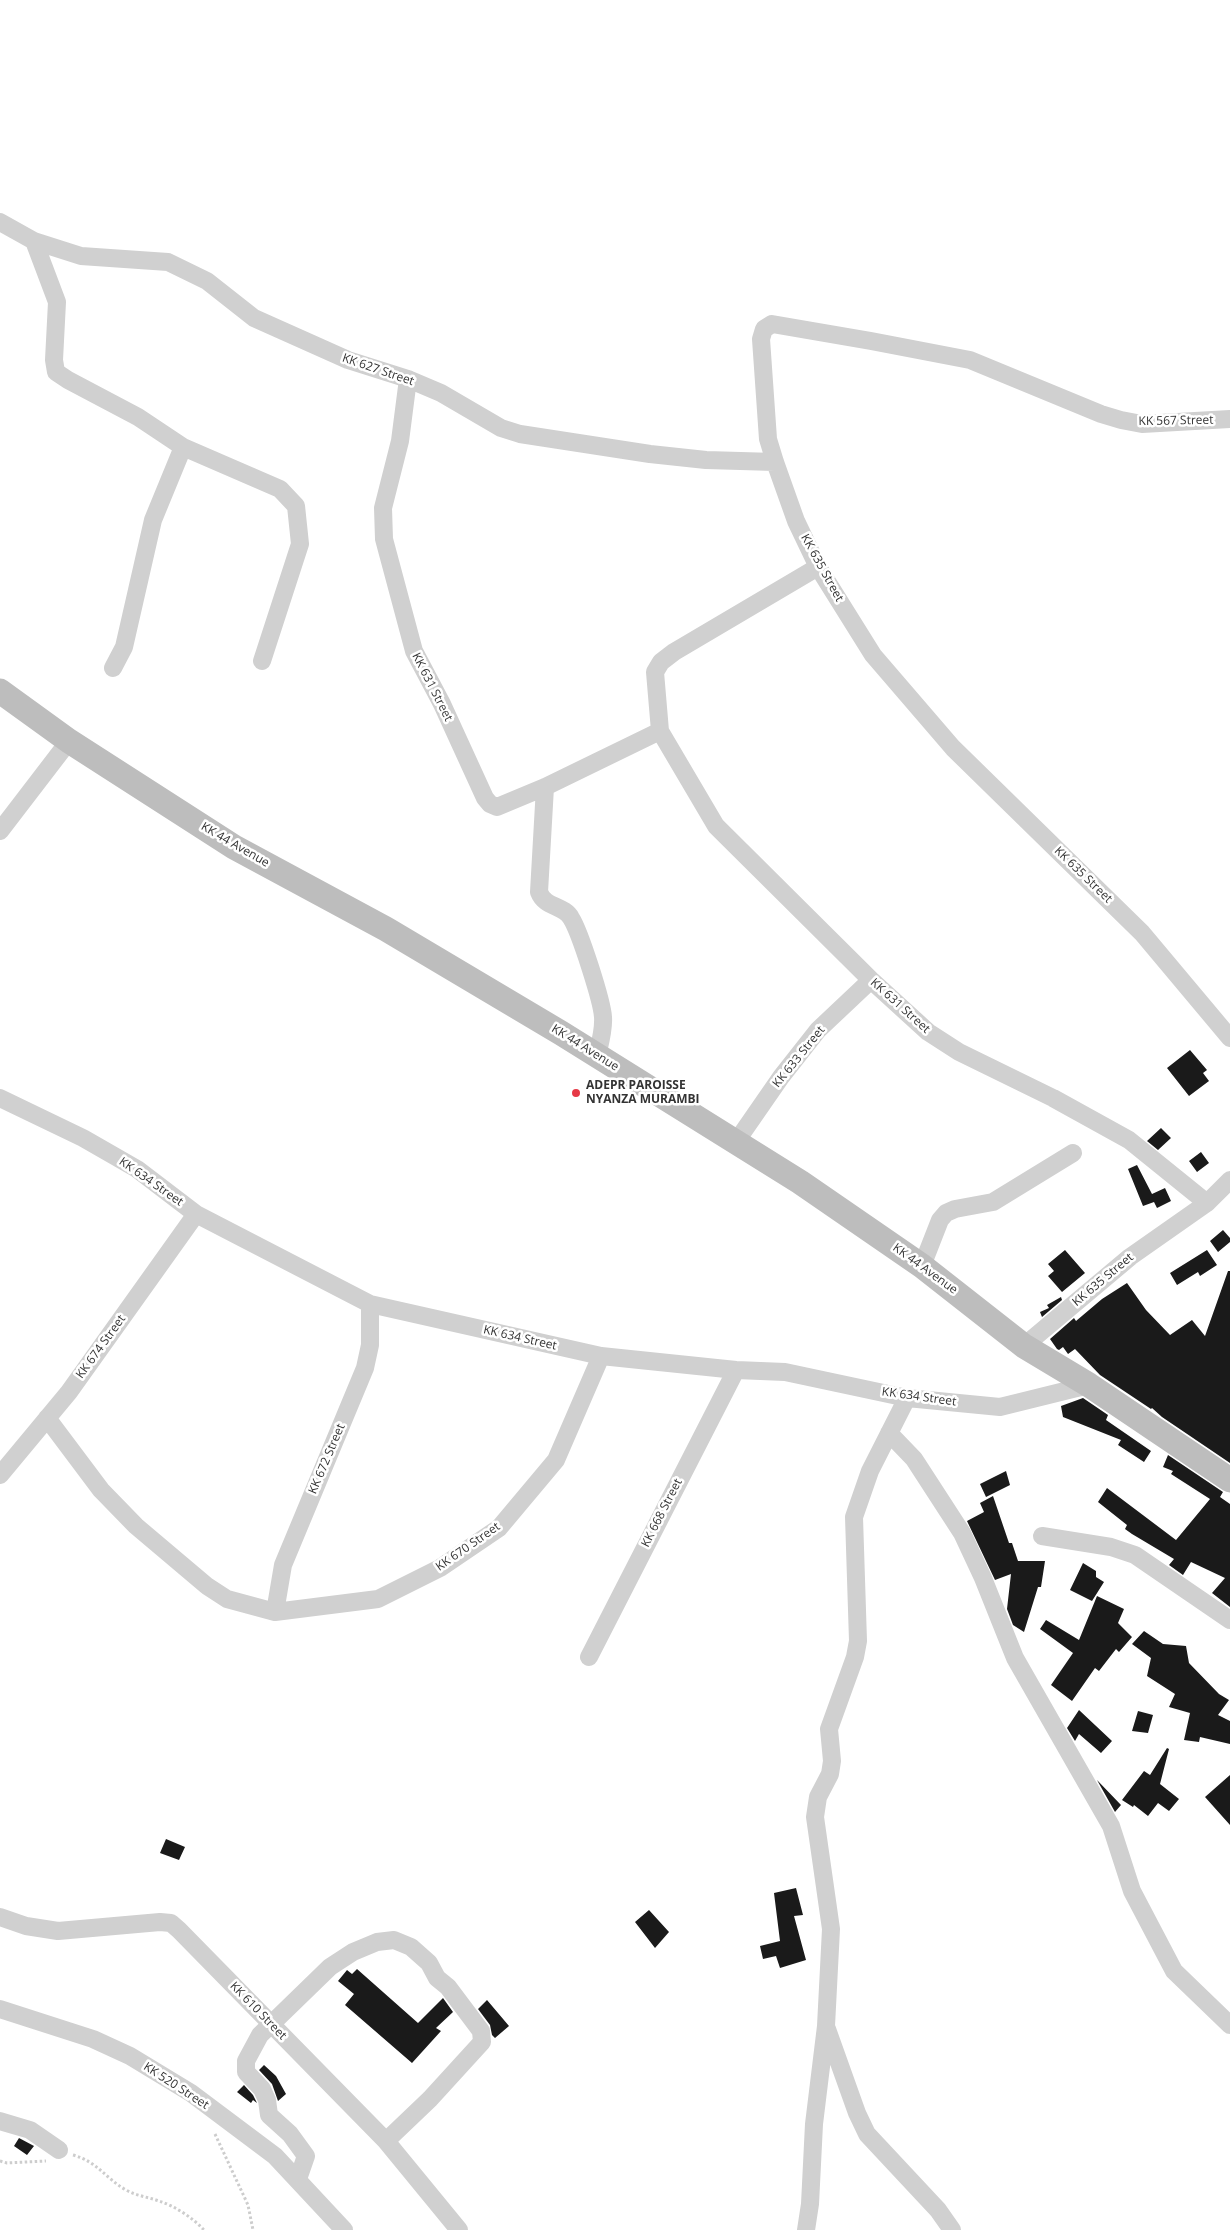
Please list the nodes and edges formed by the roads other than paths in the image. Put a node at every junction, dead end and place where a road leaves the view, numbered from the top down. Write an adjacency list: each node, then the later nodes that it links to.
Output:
1 (0, 222): 2 (street, KK 627 Street)
2 (34, 241): 3 (street, KK 627 Street); 6 (street)
3 (408, 379): 7 (street, KK 627 Street); 14 (street, KK 631 Street)
4 (1230, 419): 5 (street, KK 567 Street)
5 (1122, 420): 7 (street, KK 635 Street)
6 (183, 447): 9 (street); 10 (street)
7 (775, 462): 8 (street, KK 635 Street)
8 (818, 567): 12 (street, KK 631 Street); 17 (street, KK 635 Street)
9 (262, 661)
10 (113, 668)
11 (0, 691): 13 (main road, KK 44 Avenue)
12 (660, 731): 14 (street, KK 631 Street); 16 (street, KK 631 Street)
13 (69, 741): 15 (street); 18 (main road, KK 44 Avenue)
14 (545, 787): 18 (street)
15 (0, 831)
16 (871, 980): 20 (street, KK 633 Street); 22 (street, KK 631 Street)
17 (1230, 1038)
18 (597, 1056): 20 (main road, KK 44 Avenue)
19 (0, 1098): 23 (street, KK 634 Street)
20 (736, 1142): 24 (main road, KK 44 Avenue)
21 (1073, 1153): 24 (street)
22 (1222, 1194): 26 (street, KK 635 Street)
23 (196, 1214): 25 (street, KK 634 Street); 31 (street, KK 674 Street)
24 (922, 1266): 26 (main road, KK 44 Avenue)
25 (370, 1304): 27 (street, KK 634 Street); 36 (street, KK 672 Street)
26 (1024, 1346): 29 (main road, KK 44 Avenue)
27 (601, 1356): 28 (street, KK 634 Street); 36 (street, KK 670 Street)
28 (736, 1370): 30 (street, KK 634 Street); 38 (street, KK 668 Street)
29 (1089, 1385): 30 (street, KK 634 Street); 34 (main road, KK 44 Avenue)
30 (907, 1398): 32 (street)
31 (47, 1418): 33 (street, KK 674 Street); 36 (street)
32 (889, 1433): 42 (street); 43 (street)
33 (0, 1475)
34 (1230, 1480)
35 (1042, 1536): 37 (street)
36 (275, 1612)
37 (1230, 1620)
38 (589, 1656)
39 (0, 1917): 41 (street, KK 610 Street)
40 (0, 2010): 47 (street, KK 520 Street)
41 (270, 2024): 45 (street, KK 610 Street); 45 (street); 47 (street)
42 (826, 2026): 50 (street); 51 (street)
43 (1230, 2026)
44 (0, 2121): 46 (street)
45 (386, 2141): 49 (street, KK 610 Street)
46 (60, 2150)
47 (298, 2179): 48 (street, KK 520 Street)
48 (344, 2230)
49 (459, 2230)
50 (806, 2230)
51 (952, 2230)

